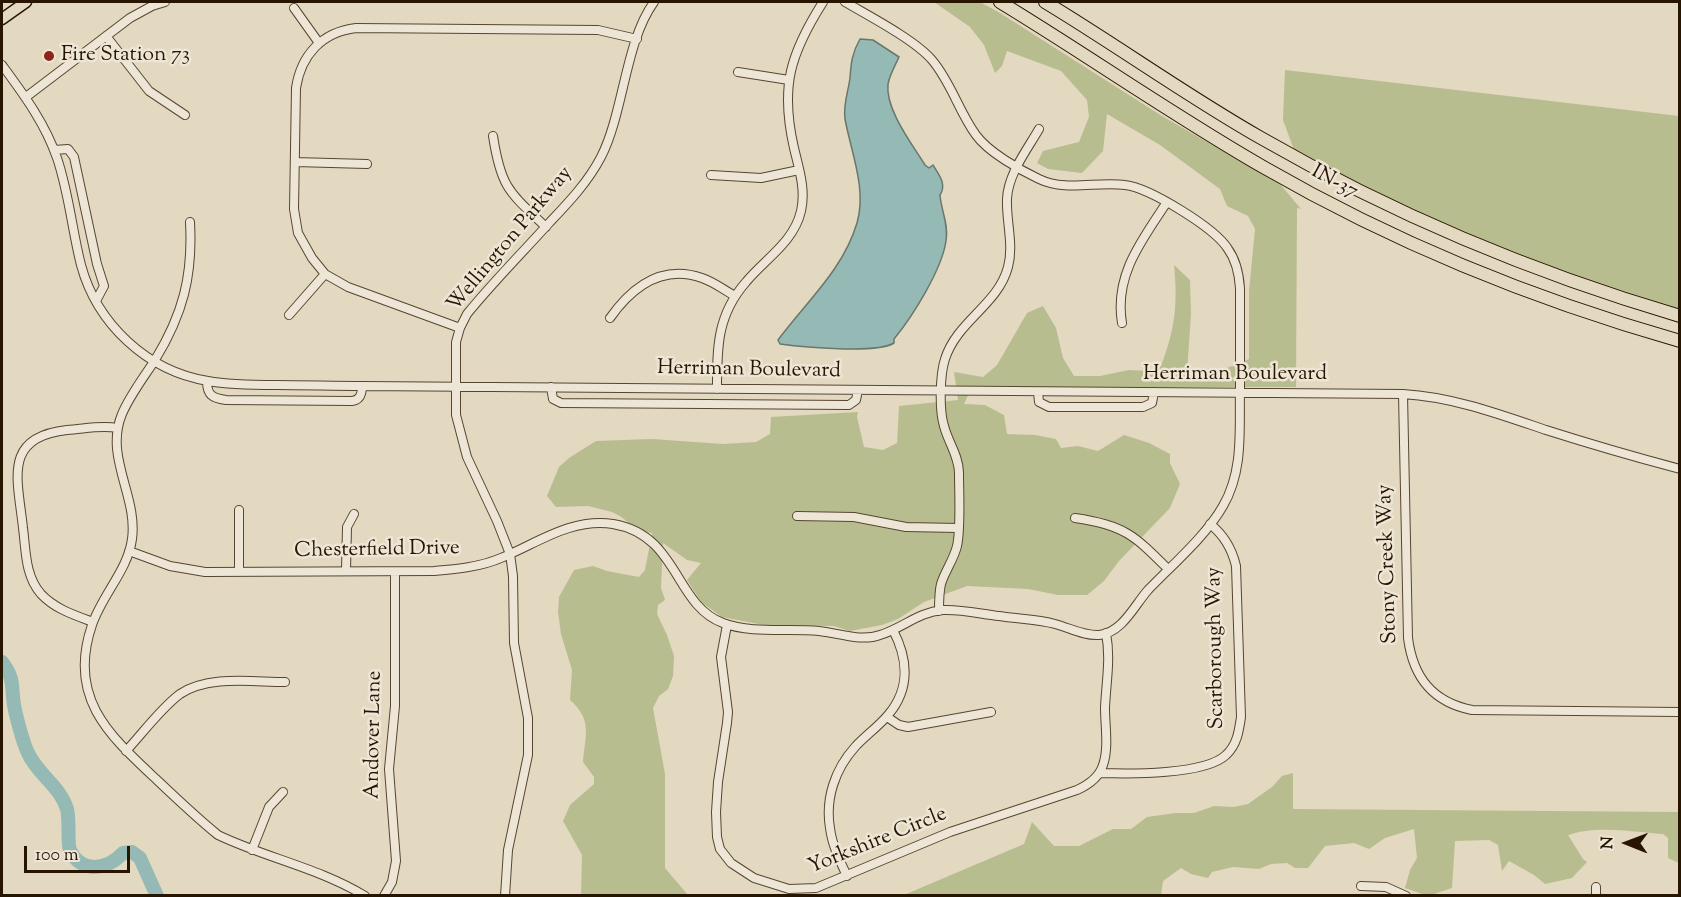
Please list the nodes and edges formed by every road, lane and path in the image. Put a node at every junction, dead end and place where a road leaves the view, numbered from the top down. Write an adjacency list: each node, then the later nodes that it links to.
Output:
1 (26, 2): 9 (main road)
2 (165, 2): 10 (street)
3 (654, 2): 11 (street, Wellington Parkway)
4 (823, 2): 15 (street)
5 (845, 2): 23 (street)
6 (1000, 2): 37 (highway, IN-37)
7 (1046, 2): 33 (highway, IN-37)
8 (294, 8): 12 (street)
9 (2, 20)
10 (106, 36): 16 (street); 17 (street)
11 (637, 39): 12 (street); 28 (street, Wellington Parkway)
12 (319, 43): 21 (street)
13 (2, 65): 16 (street, Herriman Boulevard)
14 (738, 72): 15 (street)
15 (789, 80): 24 (street)
16 (26, 97): 20 (street, Herriman Boulevard)
17 (185, 115)
18 (1040, 129): 23 (street)
19 (493, 136): 28 (street)
20 (54, 150): 31 (street, Herriman Boulevard); 31 (street)
21 (294, 162): 22 (street); 29 (street)
22 (367, 164)
23 (1018, 167): 26 (street); 45 (street)
24 (799, 170): 25 (street); 30 (street)
25 (711, 175)
26 (1167, 202): 35 (street); 48 (street)
27 (190, 222): 38 (street)
28 (546, 227): 36 (street, Wellington Parkway)
29 (325, 274): 32 (street); 36 (street)
30 (735, 296): 34 (street); 43 (street)
31 (96, 301): 38 (street, Herriman Boulevard)
32 (289, 315)
33 (1680, 316)
34 (610, 318)
35 (1122, 323)
36 (460, 328): 41 (street, Wellington Parkway)
37 (1680, 341)
38 (154, 361): 39 (street, Herriman Boulevard); 50 (street)
39 (207, 381): 40 (street, Herriman Boulevard); 40 (street)
40 (362, 386): 41 (street, Herriman Boulevard)
41 (455, 387): 42 (street, Herriman Boulevard); 59 (street, Wellington Parkway)
42 (551, 387): 43 (street, Herriman Boulevard); 44 (street)
43 (717, 389): 44 (street, Herriman Boulevard)
44 (858, 390): 45 (street, Herriman Boulevard)
45 (942, 391): 46 (street, Herriman Boulevard); 57 (street)
46 (1038, 392): 47 (street, Herriman Boulevard); 47 (street)
47 (1154, 392): 48 (street, Herriman Boulevard)
48 (1240, 393): 49 (street, Herriman Boulevard); 56 (street)
49 (1403, 394): 51 (street, Herriman Boulevard); 71 (street, Stony Creek Way)
50 (117, 428): 58 (street); 65 (street)
51 (1680, 470)
52 (240, 510): 62 (street)
53 (354, 514): 61 (street)
54 (797, 516): 57 (street)
55 (1075, 518): 60 (street)
56 (1210, 524): 60 (street); 74 (street, Scarborough Way)
57 (958, 528): 64 (street)
58 (129, 551): 62 (street, Chesterfield Drive); 65 (street)
59 (510, 554): 63 (street, Chesterfield Drive); 66 (street, Chesterfield Drive); 81 (street, Wellington Parkway)
60 (1168, 569): 68 (street)
61 (346, 571): 62 (street, Chesterfield Drive); 63 (street, Chesterfield Drive)
62 (239, 572)
63 (395, 572): 80 (street, Andover Lane)
64 (939, 611): 67 (street, Chesterfield Drive); 68 (street, Chesterfield Drive)
65 (93, 622): 73 (street)
66 (727, 625): 67 (street, Chesterfield Drive); 77 (street, Yorkshire Circle)
67 (892, 630): 72 (street)
68 (1106, 633): 74 (street)
69 (285, 682): 73 (street)
70 (991, 712): 72 (street)
71 (1680, 712)
72 (887, 717): 77 (street)
73 (126, 751): 76 (street)
74 (1100, 773): 77 (street, Yorkshire Circle)
75 (283, 792): 76 (street)
76 (252, 849): 79 (street)
77 (847, 876)
78 (1361, 886): 82 (street)
79 (364, 896)
80 (384, 896)
81 (505, 896)
82 (1406, 896)

